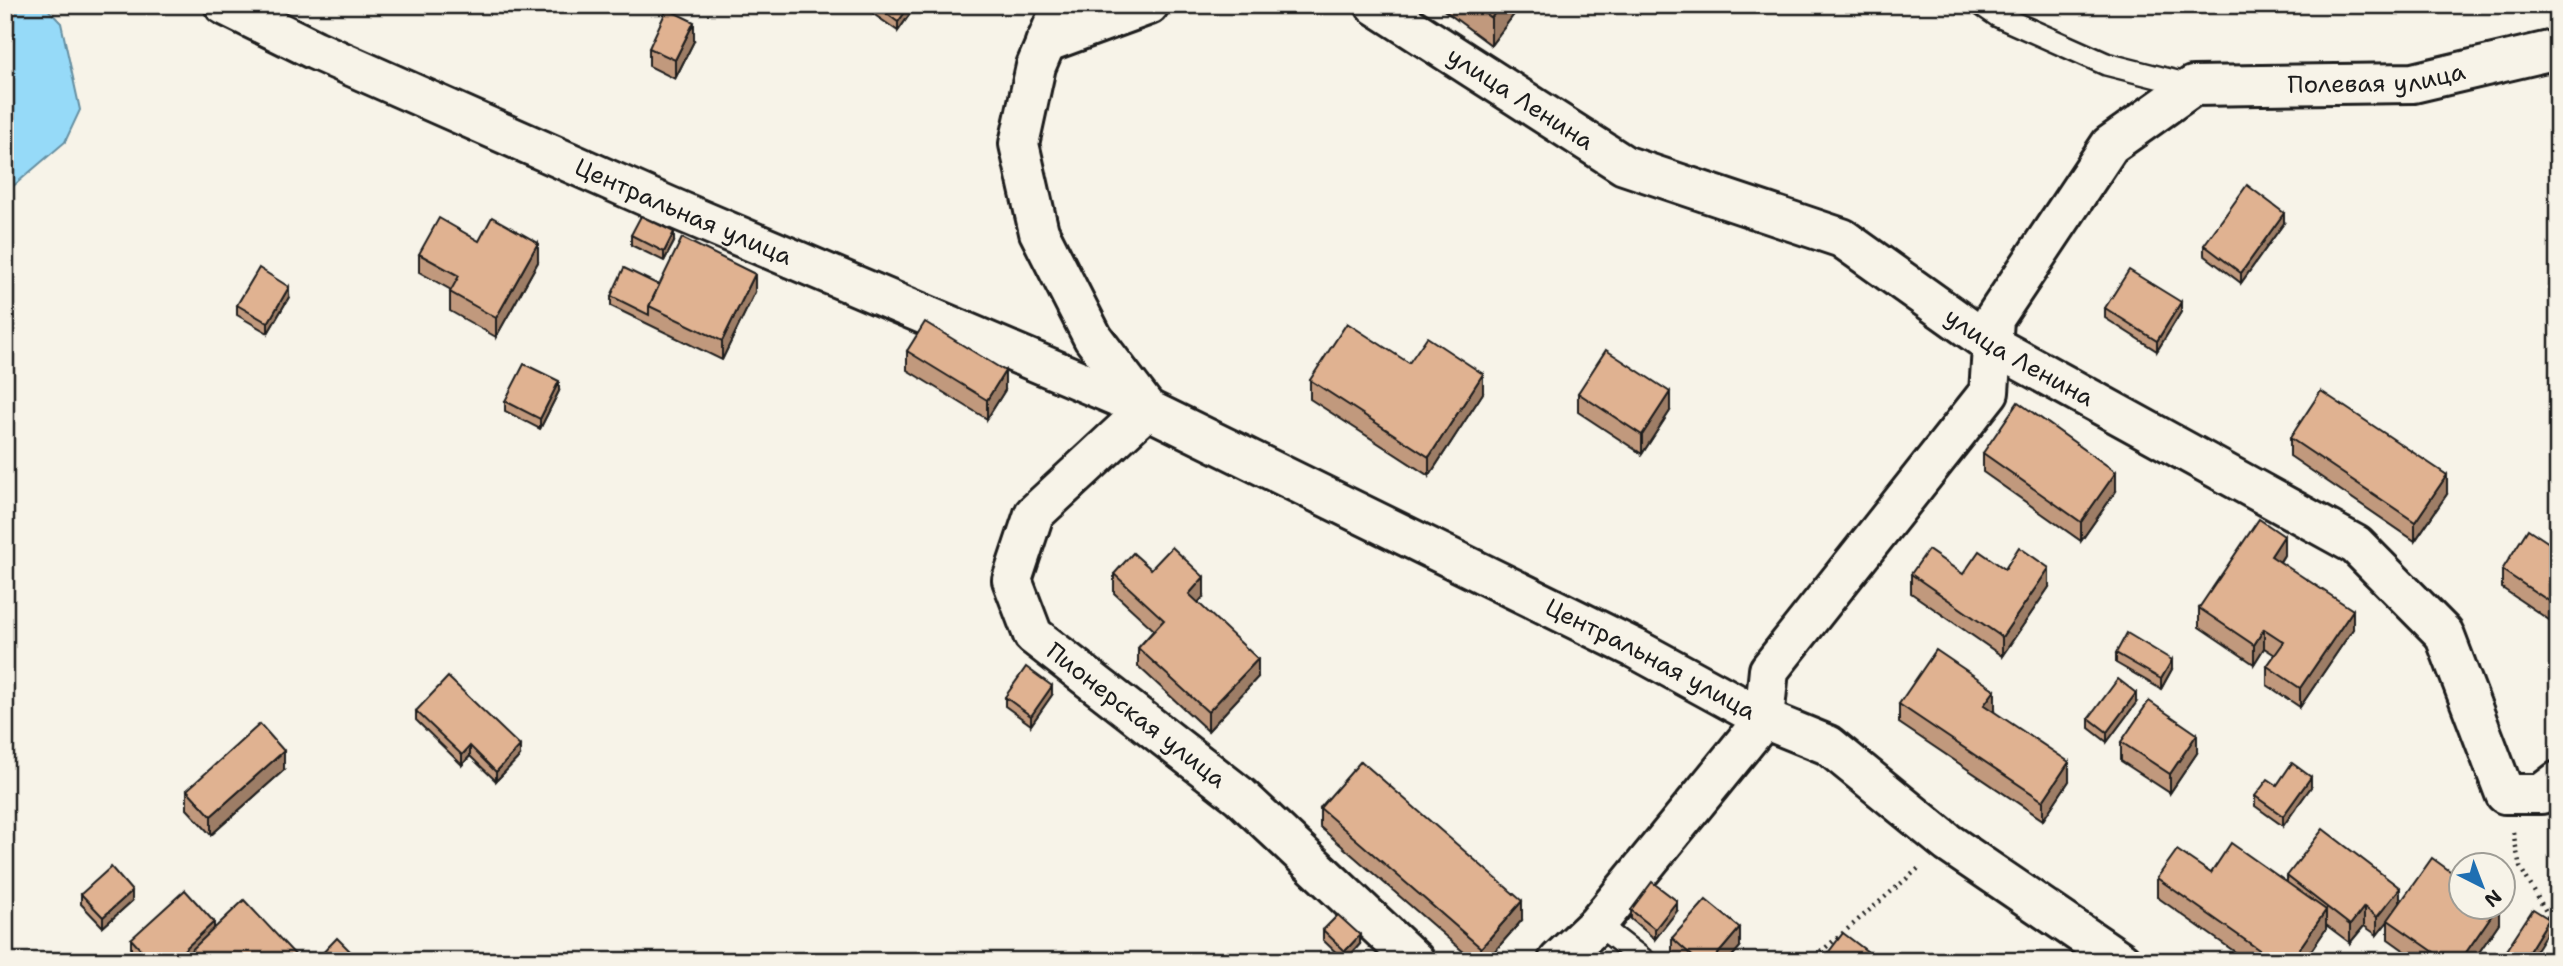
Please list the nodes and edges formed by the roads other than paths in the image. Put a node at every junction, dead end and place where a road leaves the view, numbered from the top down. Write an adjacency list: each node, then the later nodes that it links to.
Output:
1 (224, 5): 10 (street, Центральная улица)
2 (1062, 5): 6 (street, Центральная улица)
3 (1149, 5): 6 (street)
4 (1375, 5): 9 (street, улица Ленина)
5 (1982, 5): 8 (lane)
6 (1045, 43): 10 (street, Центральная улица)
7 (2558, 49): 8 (street, Полевая улица)
8 (2193, 86): 9 (street)
9 (1992, 345): 11 (street); 12 (street, улица Ленина)
10 (1147, 409): 11 (street, Центральная улица); 14 (street, Пионерская улица)
11 (1764, 719): 13 (street); 17 (street, Центральная улица)
12 (2558, 780)
13 (1597, 924): 15 (street); 16 (lane)
14 (1415, 961)
15 (1558, 961)
16 (1646, 961)
17 (2121, 961)

